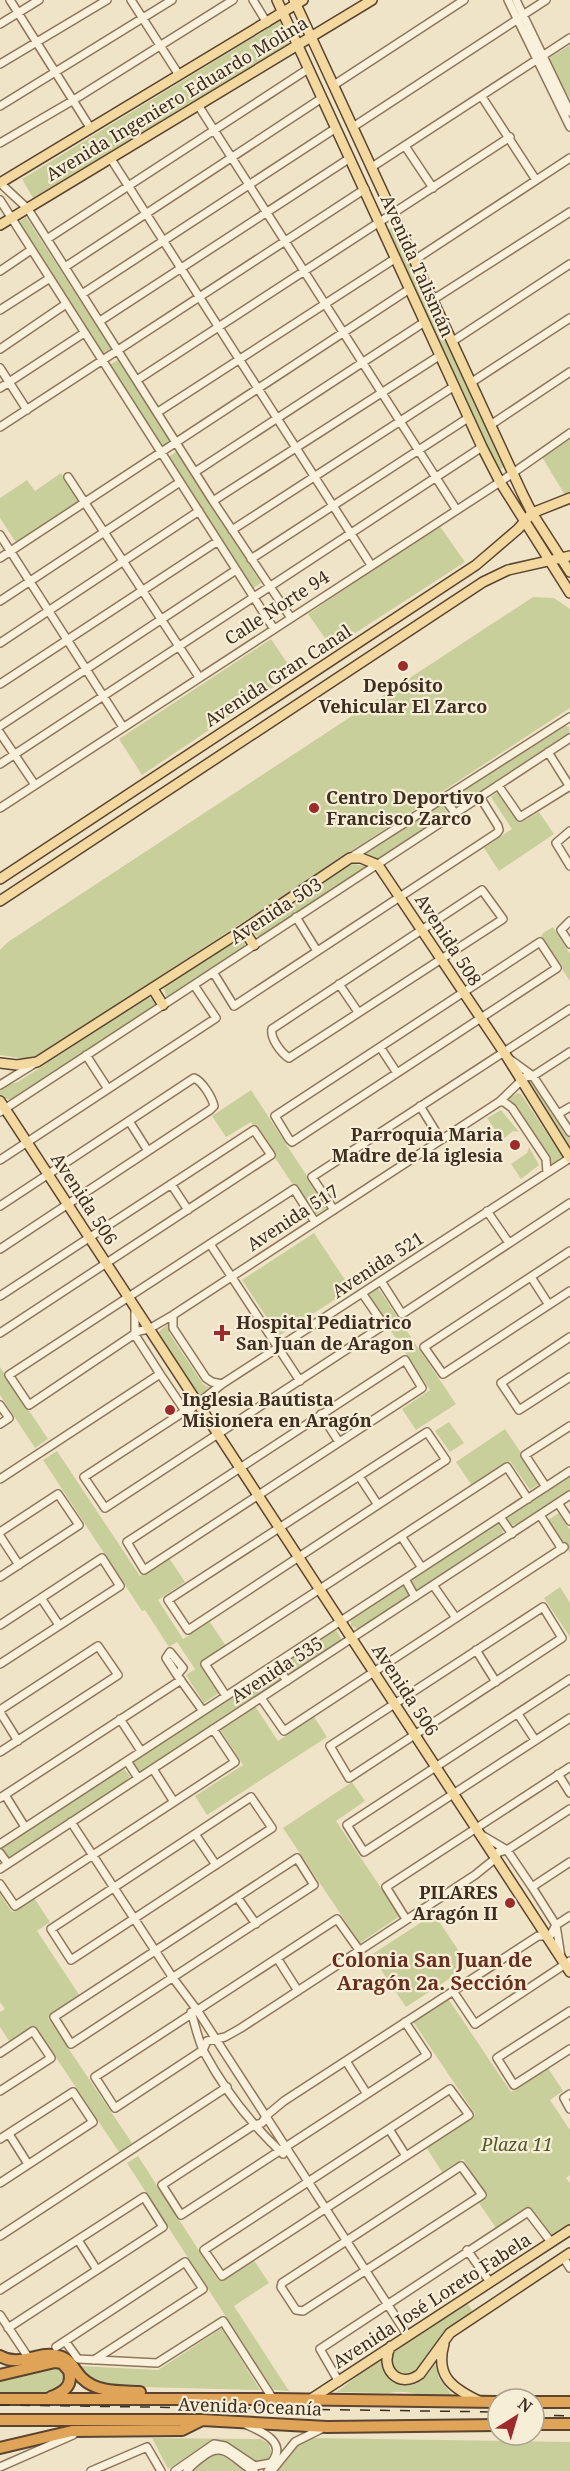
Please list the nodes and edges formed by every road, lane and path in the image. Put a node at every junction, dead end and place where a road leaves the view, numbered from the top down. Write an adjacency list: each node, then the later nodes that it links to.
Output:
1 (10, 0): 15 (street)
2 (39, 0): 15 (street)
3 (106, 0): 25 (street)
4 (131, 0): 18 (street)
5 (172, 0): 18 (street)
6 (233, 0): 27 (street)
7 (253, 0): 20 (street)
8 (277, 0): 16 (main road, Avenida Talismán)
9 (372, 0): 23 (main road, Avenida Ingeniero Eduardo Molina)
10 (464, 0): 33 (street)
11 (508, 0): 17 (street)
12 (516, 0): 17 (street)
13 (546, 0): 17 (street)
14 (298, 1): 16 (main road, Avenida Ingeniero Eduardo Molina); 19 (main road, Avenida Talismán)
15 (18, 13): 21 (street); 25 (street)
16 (283, 13): 20 (main road, Avenida Ingeniero Eduardo Molina); 22 (main road, Avenida Talismán)
17 (520, 17): 28 (street); 40 (street)
18 (142, 18): 27 (street); 31 (street)
19 (304, 22): 22 (main road); 23 (main road, Avenida Talismán)
20 (267, 23): 32 (main road, Avenida Ingeniero Eduardo Molina)
21 (0, 24)
22 (290, 28): 26 (main road, Avenida Talismán)
23 (311, 37): 26 (main road, Avenida Ingeniero Eduardo Molina); 33 (main road, Avenida Talismán)
24 (570, 38): 28 (street)
25 (37, 42): 29 (street); 31 (street)
26 (297, 45): 30 (main road, Avenida Talismán); 37 (main road, Avenida Ingeniero Eduardo Molina)
27 (159, 46): 32 (street); 36 (street)
28 (540, 58): 34 (street); 39 (street); 41 (street)
29 (0, 64)
30 (308, 69): 35 (main road, Avenida Talismán); 44 (street)
31 (56, 73): 36 (street); 38 (street)
32 (179, 75): 43 (main road, Avenida Ingeniero Eduardo Molina)
33 (334, 85): 40 (main road, Avenida Talismán)
34 (482, 97): 45 (street); 47 (street)
35 (322, 98): 42 (main road, Avenida Talismán); 48 (street)
36 (72, 101): 43 (street); 46 (street)
37 (198, 105): 44 (street); 51 (main road, Avenida Ingeniero Eduardo Molina)
38 (0, 106)
39 (570, 112)
40 (353, 127): 52 (main road, Avenida Talismán)
41 (570, 127)
42 (336, 128): 49 (main road, Avenida Talismán); 55 (street)
43 (91, 129): 54 (main road, Avenida Ingeniero Eduardo Molina)
44 (214, 131): 48 (street); 56 (street)
45 (510, 137): 53 (street); 57 (street)
46 (0, 143)
47 (405, 146): 52 (street); 57 (street)
48 (232, 158): 55 (street); 62 (street)
49 (350, 158): 58 (main road, Avenida Talismán); 63 (street)
50 (570, 158): 53 (street)
51 (111, 159): 56 (street); 60 (main road, Avenida Ingeniero Eduardo Molina)
52 (372, 167): 64 (main road, Avenida Talismán)
53 (536, 180): 73 (street)
54 (0, 183): 60 (street)
55 (249, 185): 63 (street); 69 (street)
56 (128, 186): 62 (street); 68 (street)
57 (433, 188): 64 (street)
58 (365, 189): 66 (main road, Avenida Talismán); 70 (street)
59 (0, 200): 65 (street)
60 (28, 209): 65 (main road, Avenida Ingeniero Eduardo Molina); 68 (street)
61 (570, 212): 83 (street)
62 (146, 213): 69 (street); 75 (street)
63 (267, 213): 70 (street); 76 (street)
64 (393, 214): 66 (street); 73 (main road, Avenida Talismán)
65 (12, 218): 67 (main road, Avenida Ingeniero Eduardo Molina); 71 (street)
66 (380, 222): 72 (main road, Avenida Talismán); 78 (street)
67 (0, 225)
68 (47, 239): 75 (street)
69 (164, 241): 76 (street); 81 (street)
70 (284, 241): 78 (street); 82 (street)
71 (32, 250): 77 (street); 79 (street)
72 (396, 258): 80 (main road, Avenida Talismán); 85 (street)
73 (416, 259): 83 (main road, Avenida Talismán)
74 (570, 264): 93 (street)
75 (65, 267): 81 (street)
76 (181, 269): 82 (street); 88 (street)
77 (0, 271)
78 (305, 273): 85 (street); 90 (street)
79 (50, 278): 84 (street); 86 (street)
80 (408, 290): 89 (main road, Avenida Talismán); 92 (street)
81 (82, 294): 88 (street)
82 (200, 297): 90 (street); 95 (street)
83 (434, 299): 93 (main road, Avenida Talismán)
84 (66, 304): 91 (street); 94 (street)
85 (325, 304): 92 (street); 98 (street)
86 (0, 310)
87 (570, 318): 104 (street)
88 (100, 321): 95 (street)
89 (423, 323): 96 (main road, Avenida Talismán); 99 (street)
90 (219, 327): 98 (street); 102 (street)
91 (84, 333): 97 (street); 103 (street)
92 (343, 333): 99 (street); 107 (street)
93 (453, 341): 104 (main road, Avenida Talismán)
94 (0, 349)
95 (117, 350): 97 (street); 102 (street)
96 (439, 356): 105 (main road, Avenida Talismán); 108 (street)
97 (102, 360): 109 (street); 121 (street)
98 (239, 360): 107 (street); 110 (street)
99 (362, 363): 108 (street); 112 (street)
100 (0, 368): 103 (street)
101 (570, 372): 114 (street)
102 (137, 381): 110 (street)
103 (9, 382): 106 (street); 109 (street)
104 (472, 382): 114 (main road, Avenida Talismán)
105 (453, 387): 111 (main road, Avenida Talismán); 113 (street)
106 (0, 388)
107 (258, 389): 112 (street); 117 (street)
108 (381, 393): 113 (street); 119 (street)
109 (27, 410): 115 (street)
110 (158, 412): 117 (street)
111 (468, 418): 118 (main road, Avenida Talismán); 120 (street)
112 (276, 419): 119 (street); 123 (street)
113 (400, 421): 120 (street); 126 (street)
114 (492, 424): 122 (main road, Avenida Talismán)
115 (0, 427)
116 (570, 433): 122 (street, Calle Norte 94)
117 (177, 442): 121 (street); 123 (street)
118 (482, 447): 125 (street); 128 (main road, Avenida Talismán)
119 (295, 448): 126 (street); 130 (street)
120 (418, 450): 125 (street); 132 (street)
121 (162, 452): 127 (street); 131 (street)
122 (512, 471): 128 (street, Calle Norte 94); 135 (main road, Avenida Talismán)
123 (195, 472): 130 (street)
124 (68, 477): 131 (street)
125 (436, 477): 133 (street); 138 (street)
126 (314, 478): 132 (street); 136 (street)
127 (180, 482): 134 (street); 137 (street)
128 (500, 482): 133 (street, Calle Norte 94); 135 (main road, Avenida Talismán)
129 (570, 498): 135 (main road, Avenida Gran Canal)
130 (213, 501): 136 (street)
131 (85, 503): 137 (street); 142 (street)
132 (333, 507): 138 (street); 145 (street)
133 (456, 509): 148 (street, Calle Norte 94)
134 (199, 511): 141 (street); 147 (street)
135 (529, 517): 140 (main road, Avenida Talismán); 187 (main road, Avenida Gran Canal)
136 (232, 530): 145 (street)
137 (105, 533): 147 (street); 151 (street)
138 (349, 533): 148 (street); 152 (street)
139 (0, 535): 142 (street)
140 (541, 536): 143 (main road); 146 (main road)
141 (218, 541): 149 (street); 153 (street)
142 (10, 552): 144 (street); 151 (street)
143 (566, 557): 146 (main road, Avenida Gran Canal); 150 (main road)
144 (0, 558)
145 (251, 560): 152 (street)
146 (551, 560): 154 (main road); 189 (main road, Avenida Gran Canal)
147 (123, 561): 153 (street); 157 (street)
148 (371, 565): 158 (street, Calle Norte 94)
149 (236, 570): 155 (street); 159 (street)
150 (570, 572)
151 (30, 581): 156 (street); 157 (street)
152 (268, 586): 155 (street); 158 (street)
153 (141, 591): 159 (street); 161 (street)
154 (570, 593)
155 (253, 597): 160 (street); 163 (street)
156 (0, 601)
157 (48, 610): 161 (street); 162 (street)
158 (291, 618): 160 (street, Calle Norte 94)
159 (160, 620): 163 (street); 164 (street)
160 (274, 629): 165 (street, Calle Norte 94)
161 (67, 639): 164 (street); 166 (street)
162 (0, 643)
163 (177, 646): 165 (street); 167 (street)
164 (86, 669): 167 (street); 169 (street)
165 (199, 677): 170 (street, Calle Norte 94)
166 (0, 684)
167 (103, 696): 170 (street); 174 (street)
168 (569, 719): 180 (street, Avenida 503)
169 (0, 726)
170 (123, 727): 176 (street, Calle Norte 94)
171 (0, 733): 174 (street)
172 (570, 738): 173 (street, Avenida 503)
173 (548, 753): 177 (street, Avenida 503); 178 (street)
174 (14, 754): 175 (street); 176 (street)
175 (0, 764)
176 (35, 785): 181 (street, Calle Norte 94)
177 (498, 785): 178 (street); 179 (street, Avenida 503)
178 (570, 786)
179 (480, 797): 182 (street, Avenida 503); 188 (street)
180 (444, 798): 182 (street); 184 (street, Avenida 503)
181 (0, 808)
182 (455, 813): 185 (street, Avenida 503)
183 (570, 831): 186 (street)
184 (350, 858): 185 (main road); 192 (main road, Avenida 503)
185 (378, 865): 188 (main road, Avenida 508); 190 (street, Avenida 503)
186 (570, 866)
187 (0, 879)
188 (400, 897): 193 (main road, Avenida 508); 196 (street)
189 (0, 901)
190 (296, 917): 195 (street, Avenida 503); 196 (street)
191 (570, 921): 194 (street)
192 (243, 930): 195 (main road); 201 (main road, Avenida 503)
193 (422, 930): 197 (main road, Avenida 508); 197 (street); 199 (street)
194 (570, 944)
195 (254, 945): 198 (street, Avenida 503)
196 (317, 951): 198 (street)
197 (441, 960): 202 (main road, Avenida 508); 205 (street)
198 (213, 972): 200 (street, Avenida 503)
199 (339, 984): 205 (street); 205 (street)
200 (194, 985): 203 (street, Avenida 503); 217 (street)
201 (153, 989): 203 (main road); 211 (main road, Avenida 503)
202 (463, 993): 206 (main road, Avenida 508); 206 (street); 207 (street)
203 (164, 1005): 209 (street, Avenida 503)
204 (570, 1009): 210 (street)
205 (358, 1012)
206 (480, 1019): 210 (main road, Avenida 508); 213 (street)
207 (380, 1047): 213 (street); 213 (street)
208 (570, 1052): 214 (street, Avenida 517)
209 (86, 1055): 217 (street); 219 (street, Avenida 503)
210 (505, 1055): 214 (street, Avenida 508); 215 (main road, Avenida 508); 220 (street)
211 (37, 1062): 212 (main road); 216 (street, Avenida 503)
212 (0, 1063)
213 (397, 1073)
214 (533, 1076): 215 (street, Avenida 517); 222 (street, Avenida 508)
215 (522, 1083): 218 (street, Avenida 517); 228 (main road, Avenida 508)
216 (0, 1085)
217 (108, 1089): 226 (street)
218 (499, 1102): 225 (street, Avenida 517); 230 (street)
219 (2, 1107): 226 (main road, Avenida 506)
220 (420, 1107): 225 (street); 237 (street)
221 (570, 1107): 222 (street)
222 (558, 1114): 224 (street, Avenida 508)
223 (129, 1121): 227 (street); 227 (street); 231 (street)
224 (570, 1132)
225 (441, 1140): 237 (street, Avenida 517)
226 (27, 1143): 229 (street); 231 (main road, Avenida 506)
227 (148, 1151): 234 (street)
228 (570, 1158): 230 (street, Avenida 521)
229 (0, 1160)
230 (547, 1173): 238 (street, Avenida 521)
231 (47, 1174): 234 (main road, Avenida 506); 235 (street)
232 (171, 1184): 236 (street); 236 (street); 240 (street)
233 (570, 1203): 241 (street)
234 (68, 1205): 240 (main road, Avenida 506); 243 (street)
235 (0, 1206)
236 (188, 1210): 245 (street)
237 (334, 1210): 239 (street, Avenida 517)
238 (487, 1211): 241 (street); 248 (street, Avenida 521)
239 (315, 1222): 242 (street); 246 (street, Avenida 517)
240 (89, 1237): 245 (main road, Avenida 506); 251 (street)
241 (509, 1243): 248 (street)
242 (210, 1244): 246 (street); 252 (street)
243 (0, 1249)
244 (570, 1251): 247 (street)
245 (106, 1263): 252 (main road, Avenida 506); 257 (street)
246 (232, 1276): 255 (street, Avenida 517); 260 (street)
247 (531, 1277): 253 (street); 253 (street)
248 (381, 1281): 250 (street, Avenida 521)
249 (570, 1291): 253 (street)
250 (362, 1293): 260 (street, Avenida 521); 263 (street)
251 (0, 1296)
252 (128, 1297): 254 (main road, Avenida 506); 258 (street, Avenida 517)
253 (549, 1305)
254 (135, 1307): 256 (main road, Avenida 506); 258 (street)
255 (173, 1315): 256 (street, Avenida 517); 264 (street)
256 (149, 1329): 258 (street, Avenida 517); 265 (main road, Avenida 506)
257 (0, 1333)
258 (135, 1335): 261 (street, Avenida 506)
259 (570, 1337): 262 (street)
260 (278, 1347): 263 (street); 264 (street, Avenida 521)
261 (160, 1374): 267 (street, Avenida 506); 276 (street)
262 (570, 1377)
263 (300, 1381): 271 (street)
264 (222, 1384): 265 (street, Avenida 521)
265 (198, 1402): 267 (street, Avenida 521); 271 (main road, Avenida 506)
266 (0, 1404): 269 (street)
267 (184, 1411): 271 (street, Avenida 506); 271 (street, Avenida 521)
268 (321, 1414): 272 (street); 272 (street); 273 (street)
269 (0, 1424)
270 (570, 1426): 277 (street)
271 (215, 1430): 273 (main road, Avenida 506)
272 (339, 1442): 278 (street)
273 (240, 1467): 278 (main road, Avenida 506); 278 (street)
274 (570, 1472): 277 (street, Avenida 535)
275 (358, 1476): 282 (street); 282 (street); 286 (street)
276 (0, 1479)
277 (546, 1487): 280 (street, Avenida 535)
278 (258, 1495): 286 (main road, Avenida 506)
279 (570, 1496): 281 (street, Avenida 535)
280 (528, 1499): 284 (street, Avenida 535); 289 (street)
281 (558, 1503): 283 (street, Avenida 535); 285 (street)
282 (378, 1505): 290 (street)
283 (540, 1515): 288 (street, Avenida 535); 299 (street)
284 (500, 1517): 288 (street); 292 (street, Avenida 535)
285 (570, 1521)
286 (279, 1527): 290 (main road, Avenida 506); 290 (street)
287 (0, 1534): 291 (street); 291 (street)
288 (512, 1534): 295 (street, Avenida 535)
289 (401, 1536): 292 (street); 296 (street)
290 (299, 1558): 296 (main road, Avenida 506)
291 (19, 1565): 293 (street)
292 (422, 1568): 294 (street, Avenida 535)
293 (0, 1577)
294 (405, 1579): 297 (street); 300 (street, Avenida 535)
295 (433, 1585): 297 (street, Avenida 535); 299 (street)
296 (320, 1589): 300 (main road, Avenida 506); 311 (street)
297 (415, 1597): 303 (street, Avenida 535)
298 (40, 1598): 301 (street); 302 (street); 302 (street)
299 (456, 1618): 307 (street)
300 (341, 1621): 303 (main road, Avenida 506); 306 (street, Avenida 535)
301 (0, 1625)
302 (59, 1625): 305 (street)
303 (352, 1638): 307 (main road, Avenida 506); 309 (street, Avenida 535)
304 (476, 1650): 310 (street); 310 (street); 313 (street)
305 (0, 1664)
306 (276, 1664): 309 (street); 311 (street, Avenida 535)
307 (374, 1672): 312 (street); 313 (main road, Avenida 506)
308 (570, 1679): 316 (street)
309 (287, 1681): 312 (street, Avenida 535)
310 (496, 1682): 320 (street)
311 (226, 1696): 315 (street, Avenida 535)
312 (261, 1698): 319 (street, Avenida 535)
313 (395, 1703): 320 (main road, Avenida 506); 320 (street)
314 (0, 1711): 322 (street); 322 (street)
315 (203, 1711): 318 (street); 323 (street, Avenida 535)
316 (518, 1714): 321 (street); 326 (street)
317 (570, 1718): 321 (street)
318 (120, 1719): 323 (street); 333 (street)
319 (213, 1729): 328 (street, Avenida 535); 334 (street)
320 (415, 1735): 326 (main road, Avenida 506)
321 (535, 1740): 332 (street)
322 (18, 1741): 324 (street)
323 (141, 1751): 325 (street, Avenida 535)
324 (0, 1752)
325 (127, 1761): 330 (street); 337 (street, Avenida 535)
326 (436, 1767): 332 (main road, Avenida 506); 332 (street)
327 (570, 1767): 329 (street)
328 (153, 1769): 330 (street, Avenida 535); 334 (street)
329 (558, 1774): 331 (street); 338 (street)
330 (138, 1778): 336 (street, Avenida 535)
331 (570, 1793)
332 (454, 1794): 338 (main road, Avenida 506)
333 (2, 1797): 337 (street)
334 (174, 1802): 343 (street)
335 (570, 1809): 341 (street)
336 (71, 1822): 343 (street); 346 (street, Avenida 535)
337 (25, 1827): 340 (street, Avenida 535)
338 (478, 1831): 341 (street); 344 (main road, Avenida 506); 355 (street)
339 (195, 1834): 347 (street); 347 (street); 350 (street)
340 (0, 1844)
341 (507, 1850): 344 (street); 351 (street)
342 (0, 1853): 346 (street)
343 (93, 1856): 349 (street); 350 (street)
344 (496, 1858): 355 (street); 358 (main road, Avenida 506)
345 (570, 1862): 351 (street)
346 (8, 1864): 348 (street, Avenida 535)
347 (216, 1865): 354 (street)
348 (0, 1869)
349 (0, 1884)
350 (114, 1887): 354 (street); 354 (street)
351 (532, 1887): 357 (street)
352 (237, 1898): 356 (street); 356 (street); 360 (street)
353 (570, 1916): 357 (street)
354 (134, 1918): 360 (street)
355 (406, 1919): 359 (street)
356 (256, 1924): 363 (street)
357 (556, 1925): 358 (street); 362 (street)
358 (548, 1936): 362 (main road, Avenida 506); 365 (street)
359 (359, 1950): 361 (street); 364 (street)
360 (156, 1951): 363 (street); 363 (street)
361 (277, 1958): 364 (street); 367 (street)
362 (567, 1964): 365 (street)
363 (173, 1978): 367 (street)
364 (298, 1991): 369 (street)
365 (453, 1991): 368 (street)
366 (570, 2011): 370 (street)
367 (194, 2012): 369 (street); 371 (street); 371 (street)
368 (405, 2022): 373 (street); 376 (street)
369 (215, 2038): 371 (street); 379 (street)
370 (570, 2049)
371 (203, 2050): 374 (street)
372 (0, 2053): 375 (street)
373 (346, 2061): 376 (street); 379 (street)
374 (227, 2087): 380 (street); 391 (street)
375 (0, 2091)
376 (367, 2094): 384 (street)
377 (567, 2096): 378 (street)
378 (570, 2109)
379 (266, 2116): 380 (street); 384 (street)
380 (254, 2125): 384 (street); 384 (street)
381 (389, 2129): 385 (street); 385 (street); 387 (street)
382 (9, 2134): 383 (street); 386 (street); 386 (street)
383 (0, 2139)
384 (283, 2149): 387 (street)
385 (406, 2156): 389 (street)
386 (28, 2164): 388 (street)
387 (307, 2182): 389 (street); 389 (street)
388 (0, 2183)
389 (324, 2209): 393 (street)
390 (570, 2229): 394 (main road, Avenida José Loreto Fabela)
391 (0, 2236)
392 (78, 2240): 398 (street); 398 (street); 401 (street)
393 (345, 2240): 399 (street); 399 (street); 399 (street)
394 (551, 2242): 395 (street); 400 (main road, Avenida José Loreto Fabela)
395 (467, 2250): 400 (street); 403 (street)
396 (566, 2255): 397 (street); 404 (main road, Avenida José Loreto Fabela)
397 (570, 2268)
398 (97, 2270): 406 (street)
399 (365, 2271): 403 (street)
400 (490, 2282): 402 (main road, Avenida José Loreto Fabela)
401 (0, 2290)
402 (469, 2296): 404 (main road); 408 (main road, Avenida José Loreto Fabela)
403 (386, 2304): 408 (street); 416 (street)
404 (480, 2313): 407 (main road, Avenida José Loreto Fabela)
405 (0, 2315): 406 (street)
406 (8, 2328): 413 (street)
407 (450, 2333): 410 (main road); 422 (main road)
408 (408, 2336): 410 (main road, Avenida José Loreto Fabela)
409 (64, 2341): 411 (street); 414 (street); 414 (street)
410 (392, 2344): 416 (main road, Avenida José Loreto Fabela)
411 (56, 2347)
412 (0, 2356): 420 (highway)
413 (28, 2357)
414 (94, 2360): 417 (street)
415 (0, 2375): 419 (highway)
416 (339, 2382): 421 (main road, Avenida José Loreto Fabela)
417 (273, 2398): 420 (highway, Avenida Oceanía); 421 (highway, Avenida Oceanía)
418 (0, 2399): 419 (highway, Avenida Oceanía)
419 (46, 2399): 420 (highway, Avenida Oceanía)
420 (181, 2399)
421 (311, 2399): 422 (highway, Avenida Oceanía)
422 (481, 2402): 423 (highway, Avenida Oceanía)
423 (486, 2402)
424 (546, 2402): 425 (highway)
425 (570, 2403)
426 (0, 2420): 427 (highway, Avenida Oceanía)
427 (202, 2420): 428 (highway, Avenida Oceanía); 434 (highway)
428 (239, 2421): 432 (highway, Avenida Oceanía); 438 (street)
429 (546, 2424): 430 (highway)
430 (570, 2424)
431 (486, 2425): 432 (highway, Avenida Oceanía)
432 (327, 2427): 441 (street)
433 (73, 2435): 435 (street)
434 (0, 2448)
435 (0, 2467)
436 (91, 2471): 437 (street)
437 (161, 2471)
438 (175, 2471)
439 (187, 2471): 440 (street)
440 (254, 2471)
441 (268, 2471)

